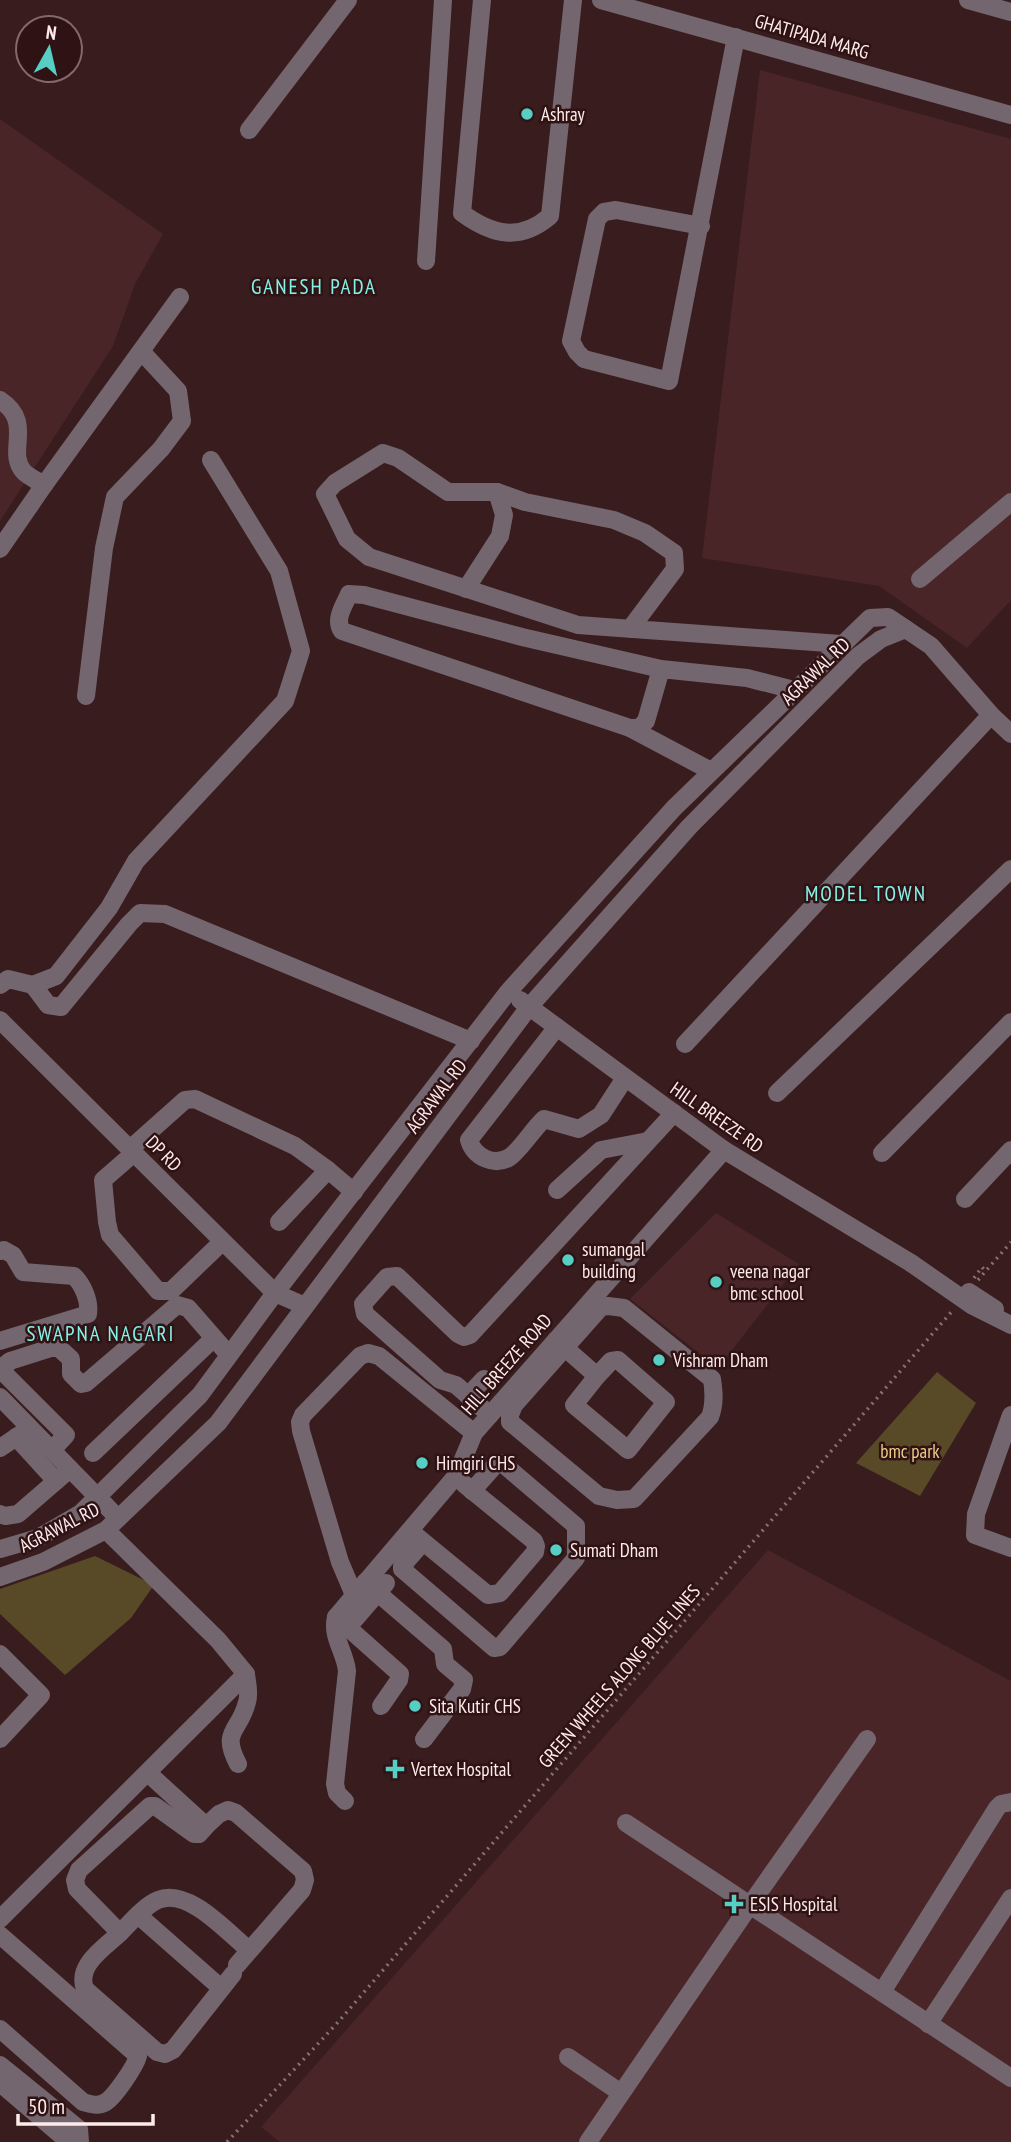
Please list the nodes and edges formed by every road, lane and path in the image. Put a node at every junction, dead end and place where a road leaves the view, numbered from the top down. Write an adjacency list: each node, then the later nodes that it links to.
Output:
1 (348, 0): 10 (street)
2 (443, 0): 12 (street)
3 (482, 0): 4 (street)
4 (573, 0)
5 (601, 0): 8 (street, GHATIPADA MARG)
6 (968, 0): 7 (street)
7 (1008, 8)
8 (736, 37): 9 (street, GHATIPADA MARG); 11 (street)
9 (1011, 115)
10 (249, 130)
11 (701, 226): 11 (street)
12 (426, 261)
13 (180, 297): 14 (street)
14 (141, 351): 17 (street); 28 (street)
15 (0, 400): 17 (street)
16 (211, 460): 35 (street)
17 (44, 485): 20 (street)
18 (496, 492): 22 (street); 22 (street); 23 (street)
19 (1011, 502): 21 (street)
20 (0, 549)
21 (920, 579)
22 (466, 589): 23 (street)
23 (630, 629): 25 (street)
24 (906, 629): 25 (street, AGRAWAL RD); 29 (street, AGRAWAL RD); 37 (street, AGRAWAL RD)
25 (841, 644): 27 (street, AGRAWAL RD)
26 (661, 669): 27 (street); 30 (street); 30 (street)
27 (794, 690): 32 (street, AGRAWAL RD)
28 (86, 696)
29 (991, 715): 31 (street, AGRAWAL RD); 42 (street)
30 (630, 728): 32 (street)
31 (1011, 734)
32 (711, 771): 36 (street, AGRAWAL RD)
33 (1011, 869): 44 (street)
34 (3, 979): 35 (street)
35 (33, 985): 41 (street)
36 (508, 992): 37 (street, HILL BREEZE RD); 41 (street, AGRAWAL RD)
37 (529, 1007): 40 (street, HILL BREEZE RD); 61 (street, AGRAWAL RD)
38 (0, 1020): 49 (street, DP RD)
39 (1011, 1022): 50 (street)
40 (556, 1027): 43 (street, HILL BREEZE RD); 43 (street)
41 (471, 1041): 53 (street, AGRAWAL RD)
42 (685, 1044)
43 (625, 1078): 45 (street, HILL BREEZE RD)
44 (777, 1093)
45 (674, 1113): 46 (street); 47 (street, HILL BREEZE RD)
46 (648, 1141): 52 (street); 70 (street)
47 (724, 1150): 63 (street, HILL BREEZE RD, bridge); 66 (street, HILL BREEZE ROAD)
48 (1011, 1150): 54 (street)
49 (132, 1151): 51 (street); 56 (street, DP RD); 56 (street)
50 (882, 1153)
51 (328, 1170): 53 (street); 55 (street)
52 (557, 1190)
53 (354, 1192): 60 (street, AGRAWAL RD)
54 (964, 1199)
55 (279, 1222)
56 (222, 1242): 60 (street, DP RD)
57 (1011, 1242): 59 (path, GREEN WHEELS ALONG BLUE LINES)
58 (0, 1251): 65 (street)
59 (969, 1292): 62 (street); 121 (path, GREEN WHEELS ALONG BLUE LINES)
60 (275, 1293): 61 (street, DP RD); 67 (street, AGRAWAL RD)
61 (304, 1306): 84 (street, AGRAWAL RD)
62 (1011, 1317)
63 (1011, 1325)
64 (214, 1338): 67 (street); 77 (street); 78 (street)
65 (0, 1341)
66 (560, 1343): 66 (street); 68 (street); 72 (street, HILL BREEZE ROAD)
67 (229, 1354): 82 (street, AGRAWAL RD)
68 (597, 1376): 68 (street)
69 (484, 1379): 70 (street)
70 (468, 1396): 72 (street)
71 (0, 1397): 74 (street)
72 (489, 1415): 75 (street, HILL BREEZE ROAD)
73 (1011, 1415): 86 (street)
74 (23, 1432): 76 (street); 77 (street); 79 (street)
75 (474, 1433): 80 (street, HILL BREEZE ROAD); 89 (street)
76 (0, 1448)
77 (52, 1450): 79 (street)
78 (93, 1453)
79 (63, 1475): 82 (street); 83 (street)
80 (456, 1476): 81 (street); 85 (street, HILL BREEZE ROAD)
81 (472, 1491): 85 (street); 85 (street)
82 (98, 1498): 84 (street); 87 (street, AGRAWAL RD)
83 (0, 1514)
84 (112, 1524): 88 (street, AGRAWAL RD); 92 (street)
85 (416, 1536): 89 (street, HILL BREEZE ROAD)
86 (1011, 1548)
87 (0, 1549)
88 (0, 1577)
89 (371, 1588): 90 (street, HILL BREEZE ROAD); 95 (street)
90 (342, 1622): 93 (street); 99 (street)
91 (0, 1654): 94 (street)
92 (246, 1674): 97 (street); 98 (street)
93 (381, 1706)
94 (0, 1739)
95 (424, 1739)
96 (867, 1739): 104 (street)
97 (238, 1764)
98 (148, 1773): 102 (street); 106 (street)
99 (345, 1801)
100 (1011, 1802): 111 (street)
101 (626, 1823): 104 (street)
102 (206, 1826): 107 (street); 109 (street)
103 (1011, 1898): 112 (street)
104 (750, 1905): 111 (street); 118 (street)
105 (138, 1915): 107 (street); 109 (street); 110 (street)
106 (0, 1919)
107 (120, 1933): 110 (street)
108 (0, 1936): 113 (street)
109 (249, 1950): 110 (street)
110 (230, 1976)
111 (882, 1992): 112 (street)
112 (928, 2024): 116 (street)
113 (0, 2029)
114 (568, 2057): 118 (street)
115 (0, 2066): 120 (street)
116 (1011, 2078)
117 (0, 2083): 119 (street)
118 (621, 2094): 122 (street)
119 (69, 2142)
120 (80, 2142)
121 (227, 2142)
122 (588, 2142)

